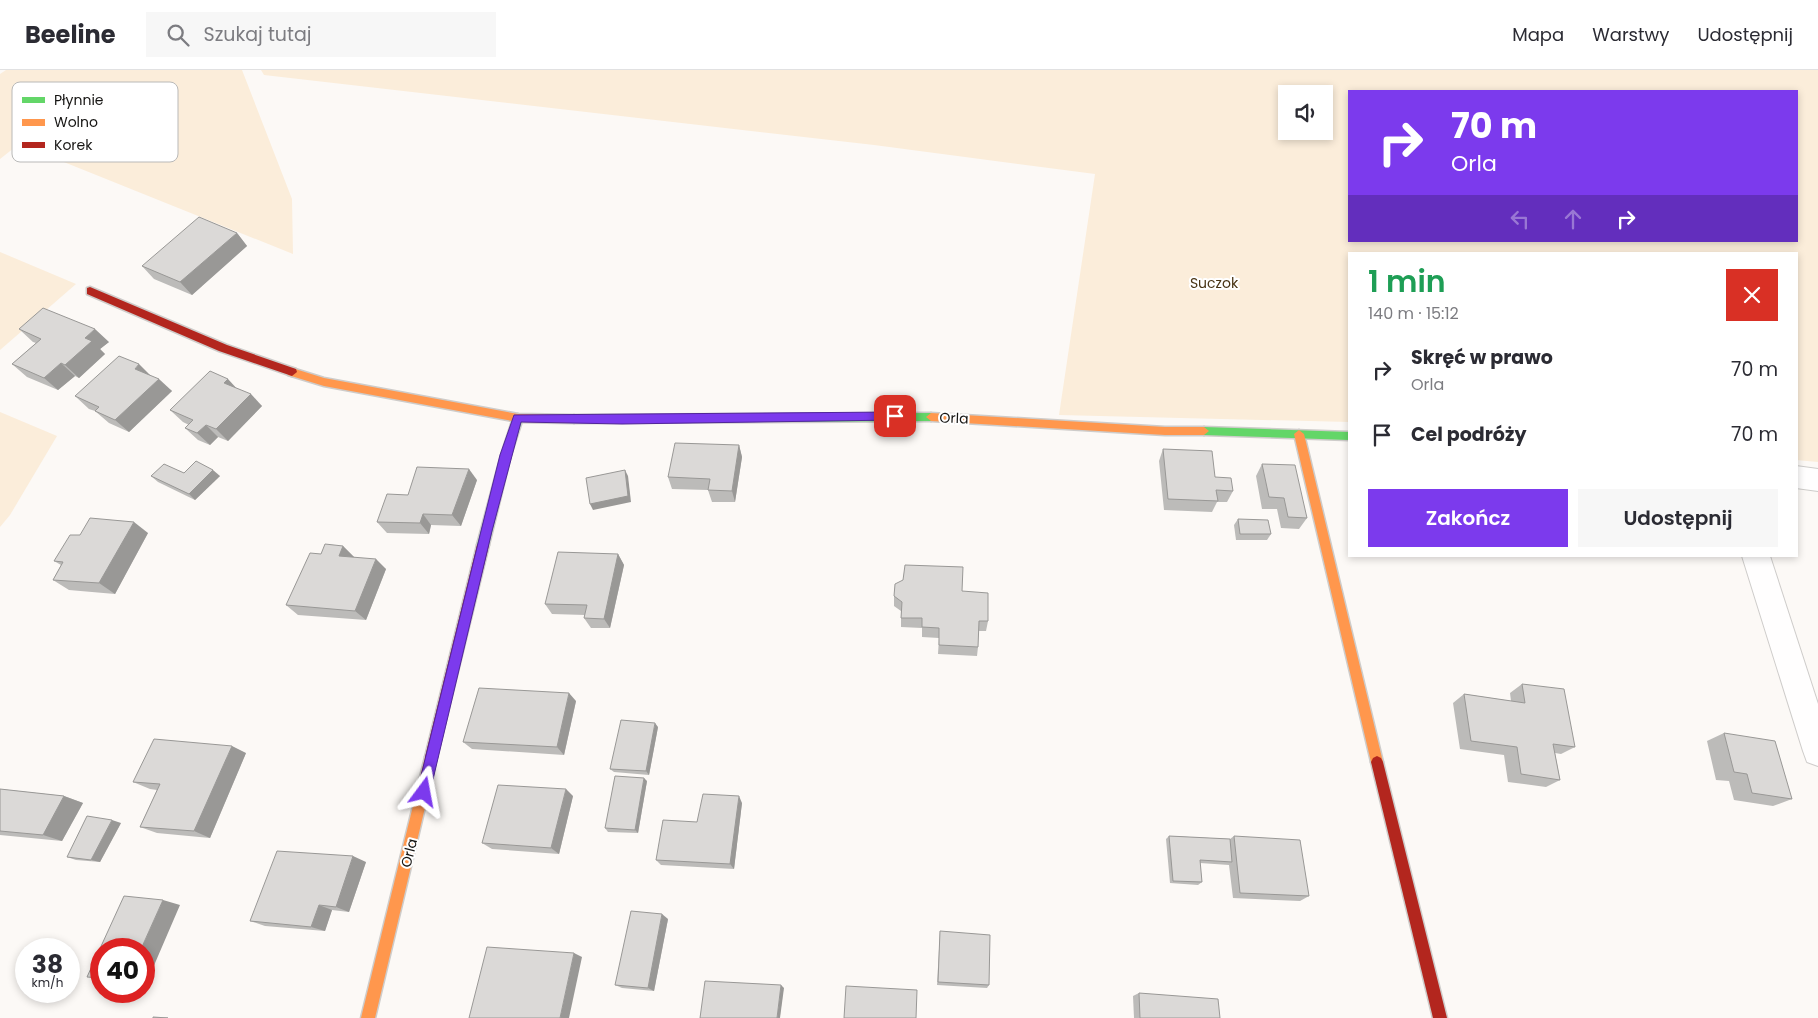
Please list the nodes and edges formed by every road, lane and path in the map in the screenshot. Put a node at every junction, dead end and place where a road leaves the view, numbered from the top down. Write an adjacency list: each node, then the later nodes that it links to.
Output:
1 (90, 291): 2 (street)
2 (518, 418): 3 (street, Orla); 9 (street, Orla)
3 (1299, 434): 4 (street, Orla); 10 (street)
4 (1348, 436)
5 (1798, 477): 6 (street)
6 (1818, 480)
7 (1756, 557): 8 (street)
8 (1818, 751)
9 (368, 1018)
10 (1440, 1018)

